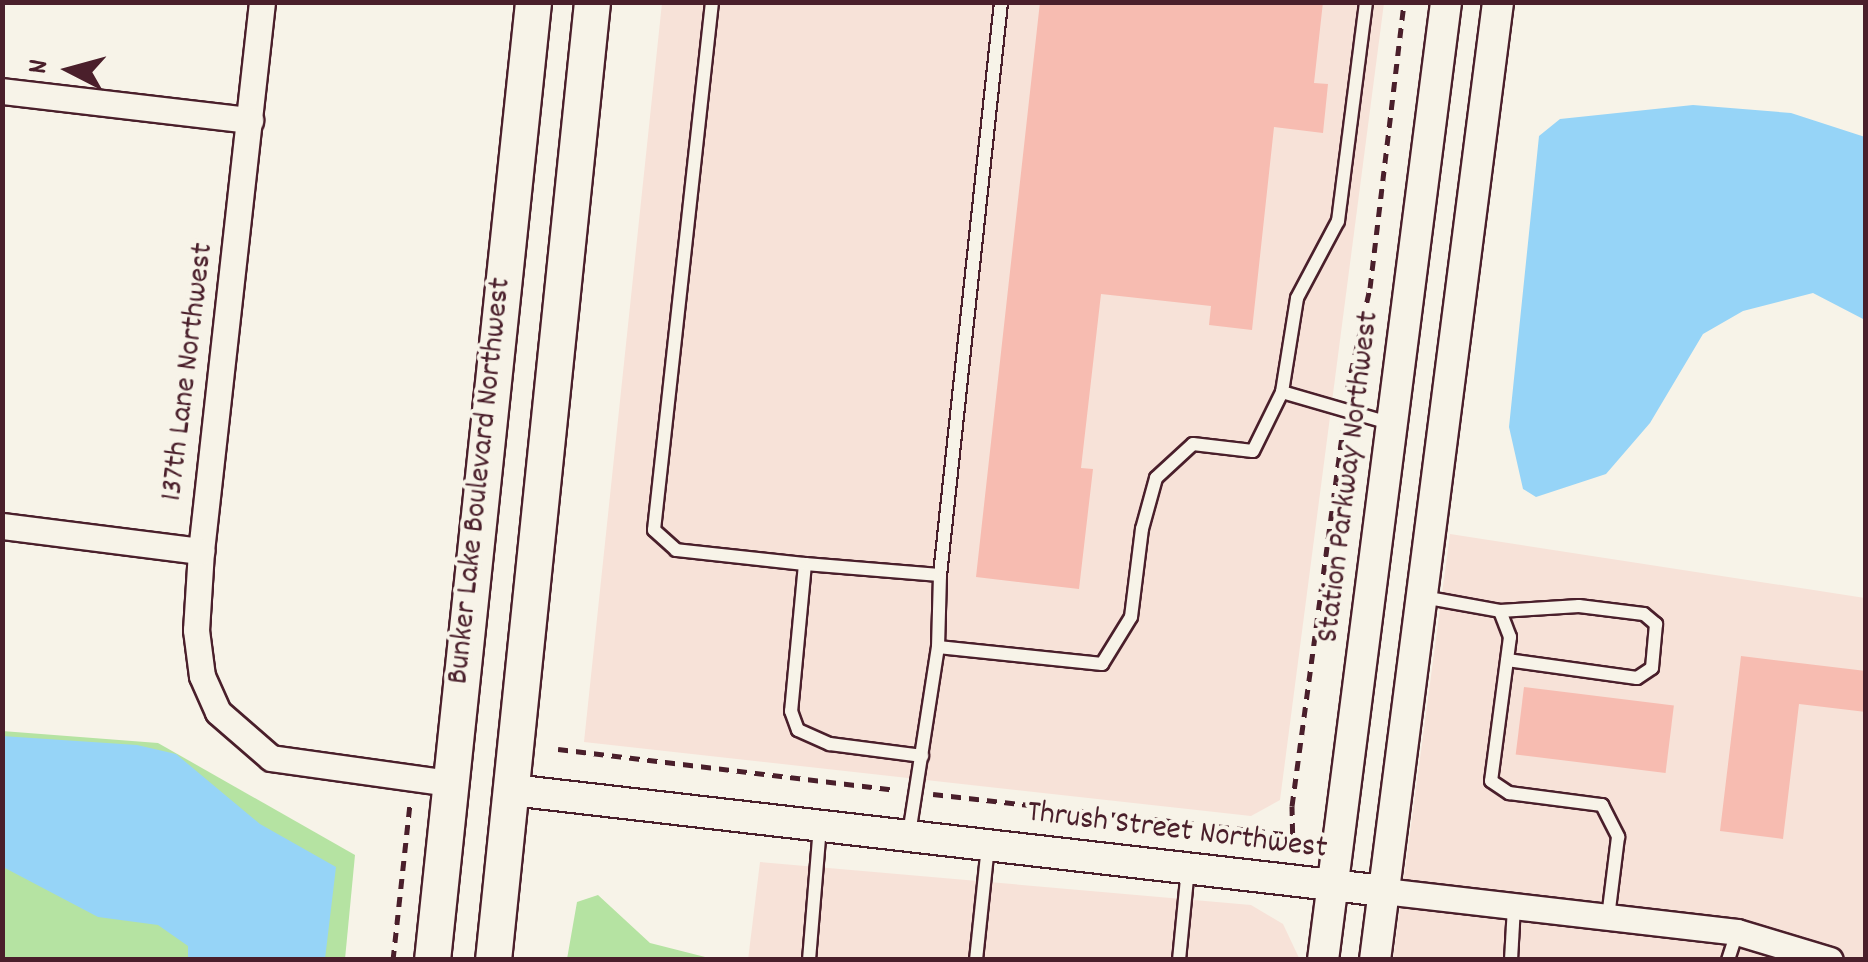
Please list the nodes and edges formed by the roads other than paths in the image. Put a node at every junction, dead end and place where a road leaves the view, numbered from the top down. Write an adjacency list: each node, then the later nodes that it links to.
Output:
1 (262, 2): 10 (street, 137th Lane Northwest)
2 (533, 2): 22 (main road, Bunker Lake Boulevard Northwest)
3 (592, 2): 23 (main road, Bunker Lake Boulevard Northwest)
4 (712, 2): 15 (lane)
5 (1001, 2): 16 (lane)
6 (1366, 2): 11 (lane)
7 (1446, 2): 12 (street, Station Parkway Northwest)
8 (1498, 2): 17 (street)
9 (2, 91): 10 (street)
10 (250, 120): 14 (street, 137th Lane Northwest)
11 (1282, 392): 12 (lane); 19 (lane)
12 (1392, 424): 28 (street, Station Parkway Northwest)
13 (2, 526): 14 (street)
14 (201, 551): 22 (street, 137th Lane Northwest)
15 (805, 564): 16 (lane); 21 (lane)
16 (940, 575): 19 (lane)
17 (1422, 597): 18 (lane); 29 (street)
18 (1500, 611): 20 (lane); 20 (lane)
19 (938, 647): 21 (lane)
20 (1507, 660): 31 (lane)
21 (922, 756): 25 (lane)
22 (450, 782): 33 (main road, Bunker Lake Boulevard Northwest)
23 (512, 790): 24 (street, Thrush Street Northwest); 34 (main road, Bunker Lake Boulevard Northwest)
24 (820, 826): 25 (street, Thrush Street Northwest); 35 (lane)
25 (908, 836): 26 (street, Thrush Street Northwest)
26 (988, 845): 27 (street, Thrush Street Northwest); 36 (lane)
27 (1188, 868): 28 (street, Thrush Street Northwest); 37 (lane)
28 (1333, 885): 29 (street, Thrush Street Northwest); 38 (street, Station Parkway Northwest)
29 (1384, 891): 30 (street, Thrush Street Northwest); 39 (street)
30 (1514, 906): 31 (street, Thrush Street Northwest); 40 (lane)
31 (1608, 917): 32 (street, Thrush Street Northwest)
32 (1737, 932): 41 (lane); 42 (street, Thrush Street Northwest)
33 (432, 960)
34 (493, 960)
35 (809, 960)
36 (976, 960)
37 (1180, 960)
38 (1323, 960)
39 (1375, 960)
40 (1512, 960)
41 (1728, 960)
42 (1830, 960)

